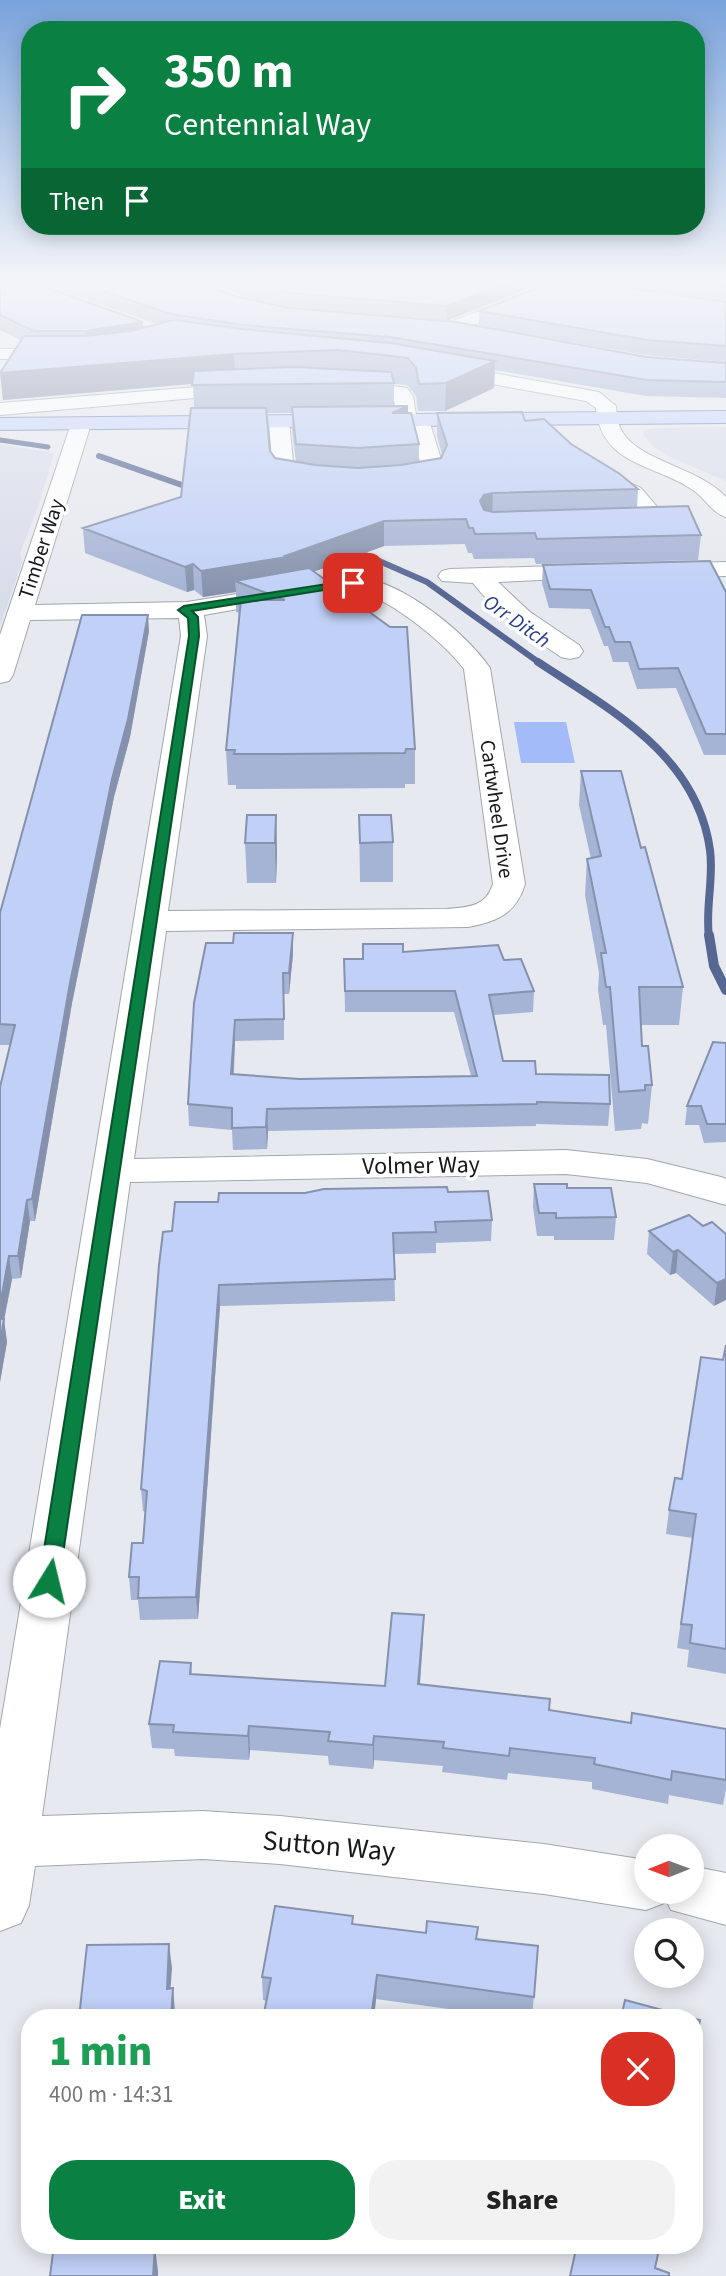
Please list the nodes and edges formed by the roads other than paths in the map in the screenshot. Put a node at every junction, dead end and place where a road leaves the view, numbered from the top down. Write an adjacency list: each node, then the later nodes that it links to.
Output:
1 (521, 384): 5 (street)
2 (523, 384): 8 (street)
3 (325, 386): 10 (street)
4 (261, 388): 6 (street)
5 (548, 393): 8 (street); 9 (main road)
6 (0, 409)
7 (726, 417): 8 (main road)
8 (605, 418): 9 (main road); 17 (street)
9 (522, 419): 10 (main road)
10 (413, 420): 11 (main road); 16 (street)
11 (279, 422): 12 (main road); 15 (street)
12 (81, 424): 13 (main road); 27 (street, Timber Way)
13 (0, 425)
14 (576, 461): 19 (street)
15 (345, 479)
16 (373, 479)
17 (726, 510)
18 (726, 520): 19 (street)
19 (659, 522): 20 (street)
20 (631, 523)
21 (726, 569): 22 (street)
22 (644, 571)
23 (617, 572): 24 (street)
24 (480, 575): 25 (street); 28 (street)
25 (450, 576)
26 (184, 610): 27 (street); 30 (street); 30 (street, Cartwheel Drive)
27 (20, 612): 29 (street, Timber Way)
28 (570, 651)
29 (0, 674)
30 (149, 921): 31 (street)
31 (111, 1171): 32 (street, Volmer Way); 33 (street)
32 (726, 1193)
33 (9, 1842): 34 (street, Sutton Way); 37 (street)
34 (634, 1883)
35 (704, 1895): 36 (street)
36 (726, 1899)
37 (0, 1905)

